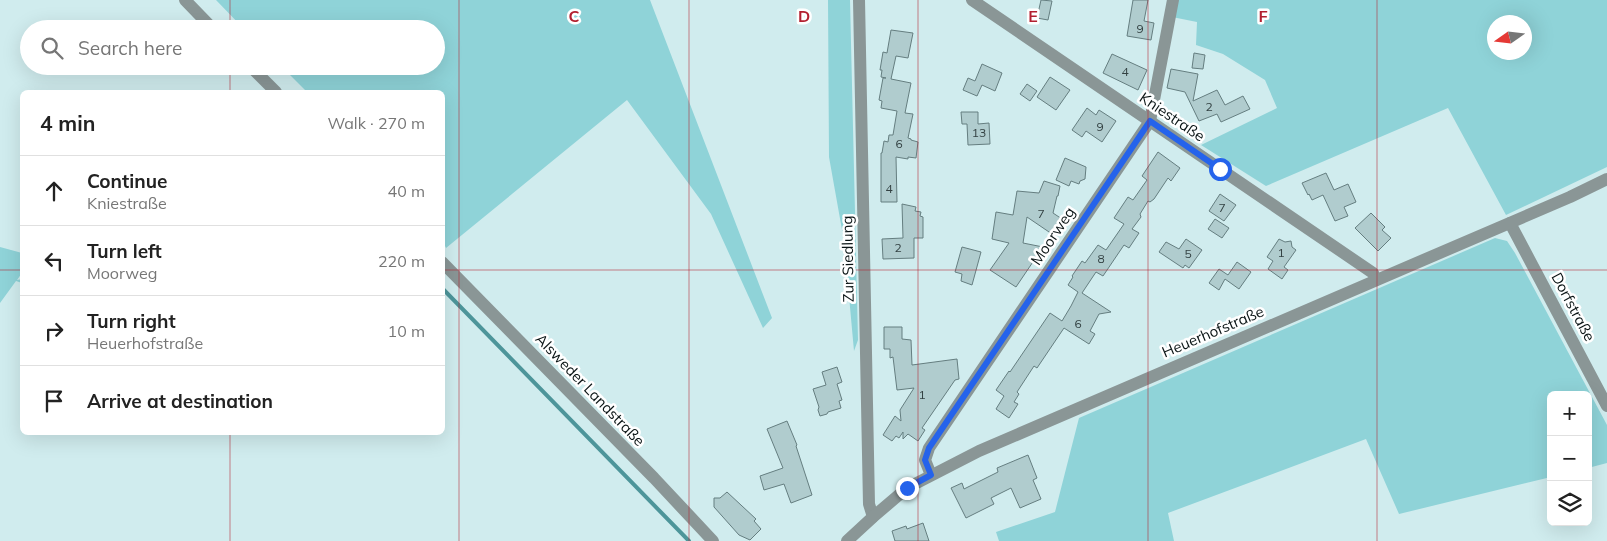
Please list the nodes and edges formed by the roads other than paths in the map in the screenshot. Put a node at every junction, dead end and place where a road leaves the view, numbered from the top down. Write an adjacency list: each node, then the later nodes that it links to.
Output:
1 (185, 0): 5 (street)
2 (859, 0): 15 (street, Zur Siedlung)
3 (972, 0): 8 (street, Kniestraße)
4 (1173, 0): 8 (street, Moorweg)
5 (204, 20)
6 (259, 75): 7 (street)
7 (274, 90)
8 (1150, 121): 12 (street, Kniestraße); 14 (street, Moorweg)
9 (1607, 179): 10 (street, Heuerhofstraße)
10 (1510, 223): 12 (street, Heuerhofstraße); 13 (street, Dorfstraße)
11 (445, 265): 16 (street, Alsweder Landstraße)
12 (1376, 280): 14 (street, Heuerhofstraße)
13 (1607, 406)
14 (931, 475): 15 (street, Heuerhofstraße)
15 (873, 516): 17 (street, Heuerhofstraße)
16 (713, 541)
17 (848, 541)

